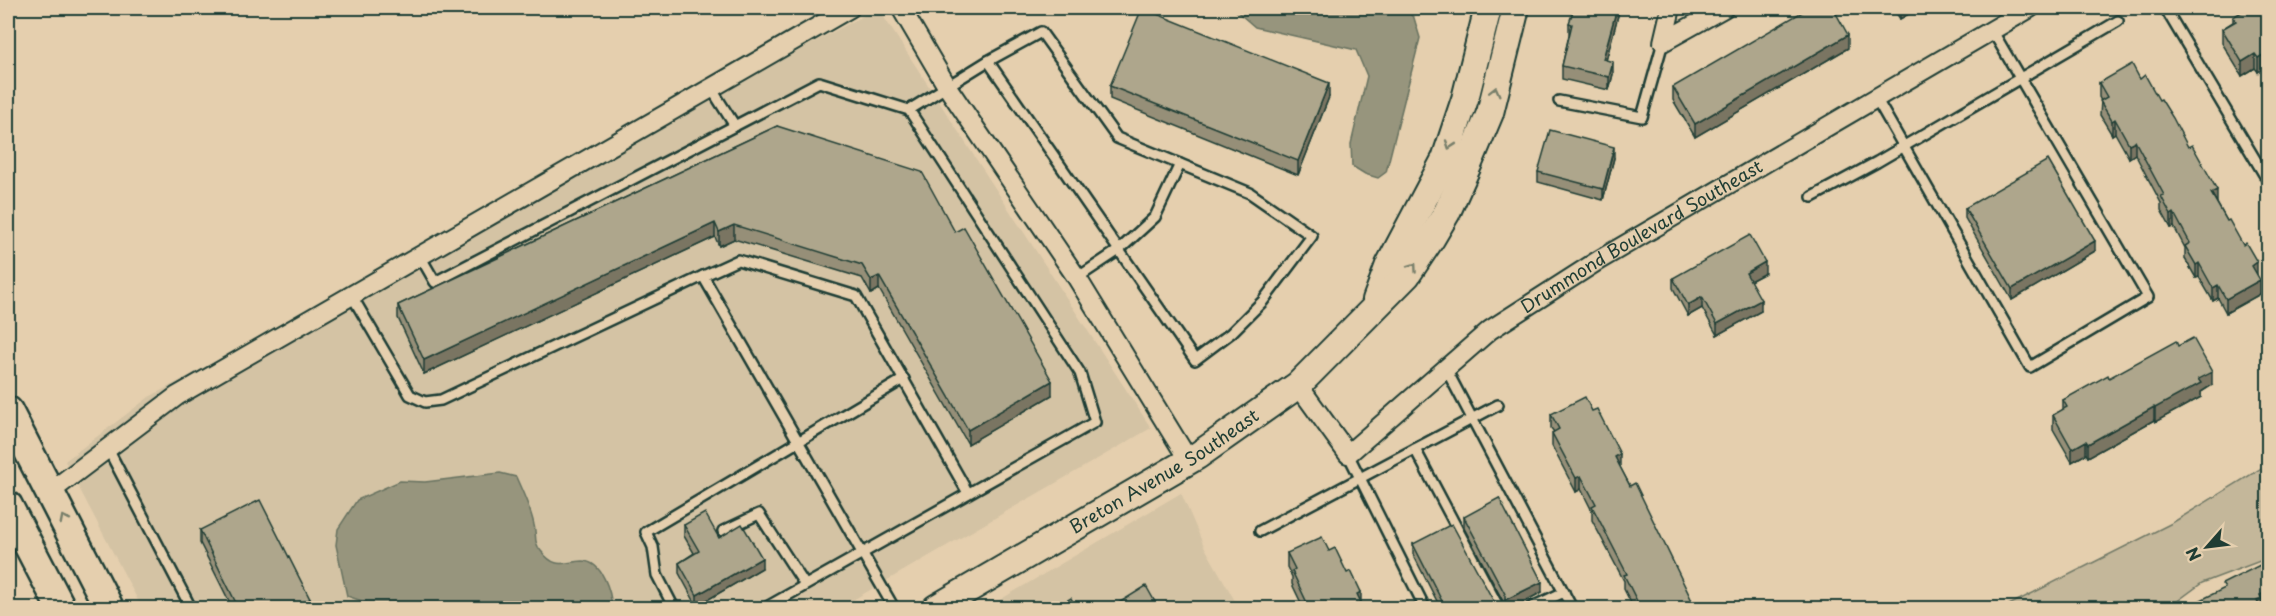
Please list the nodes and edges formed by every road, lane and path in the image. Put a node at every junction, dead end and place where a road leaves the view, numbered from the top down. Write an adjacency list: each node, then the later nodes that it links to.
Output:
1 (850, 8): 14 (street)
2 (901, 8): 15 (street)
3 (1488, 8): 29 (main road, Breton Avenue Southeast, one-way to 29)
4 (1516, 8): 29 (main road, Breton Avenue Southeast, one-way to 4)
5 (1671, 8): 11 (street)
6 (1724, 8): 11 (street)
7 (2030, 8): 10 (street, Drummond Boulevard Southeast)
8 (2165, 8): 22 (lane)
9 (2118, 21): 13 (lane)
10 (1992, 30): 13 (lane); 16 (street, Drummond Boulevard Southeast)
11 (1663, 42): 17 (lane)
12 (988, 61): 15 (lane); 21 (lane); 24 (lane)
13 (2020, 78): 20 (lane); 20 (lane)
14 (711, 88): 19 (lane); 25 (street)
15 (948, 88): 18 (lane); 27 (street)
16 (1876, 98): 20 (lane); 30 (street, Drummond Boulevard Southeast)
17 (1559, 101)
18 (909, 110): 19 (lane); 44 (lane)
19 (735, 126): 25 (lane)
20 (1904, 146): 23 (lane)
21 (1179, 164): 24 (lane); 24 (lane)
22 (2268, 181)
23 (1812, 197)
24 (1119, 250): 27 (lane)
25 (420, 256): 28 (street)
26 (703, 276): 28 (lane); 31 (lane); 36 (lane)
27 (1077, 278): 40 (street)
28 (352, 296): 37 (street)
29 (1372, 309): 32 (main road, Breton Avenue Southeast)
30 (1446, 369): 35 (lane); 39 (street, Drummond Boulevard Southeast)
31 (904, 379): 36 (lane); 44 (lane)
32 (1298, 385): 39 (street); 40 (main road, Breton Avenue Southeast)
33 (1498, 405): 35 (lane)
34 (8, 411): 43 (main road)
35 (1472, 418): 38 (lane); 52 (lane)
36 (798, 442): 49 (lane); 56 (lane)
37 (108, 449): 43 (street); 55 (lane)
38 (1415, 449): 41 (lane); 61 (lane)
39 (1348, 454): 41 (lane)
40 (1189, 461): 59 (main road, Breton Avenue Southeast)
41 (1359, 479): 47 (lane); 60 (lane)
42 (8, 486): 43 (main road)
43 (50, 492): 50 (main road, one-way to 43)
44 (968, 493): 49 (lane)
45 (8, 506): 48 (main road)
46 (723, 531): 51 (lane)
47 (1260, 531)
48 (31, 552): 50 (main road); 53 (main road)
49 (862, 552): 51 (lane); 58 (lane)
50 (90, 571): 54 (main road)
51 (805, 585): 57 (lane)
52 (1564, 592): 62 (lane); 63 (lane)
53 (61, 609)
54 (110, 609)
55 (191, 609)
56 (674, 609)
57 (765, 609)
58 (894, 609)
59 (936, 609)
60 (1425, 609)
61 (1499, 609)
62 (1530, 609)
63 (1572, 609)

